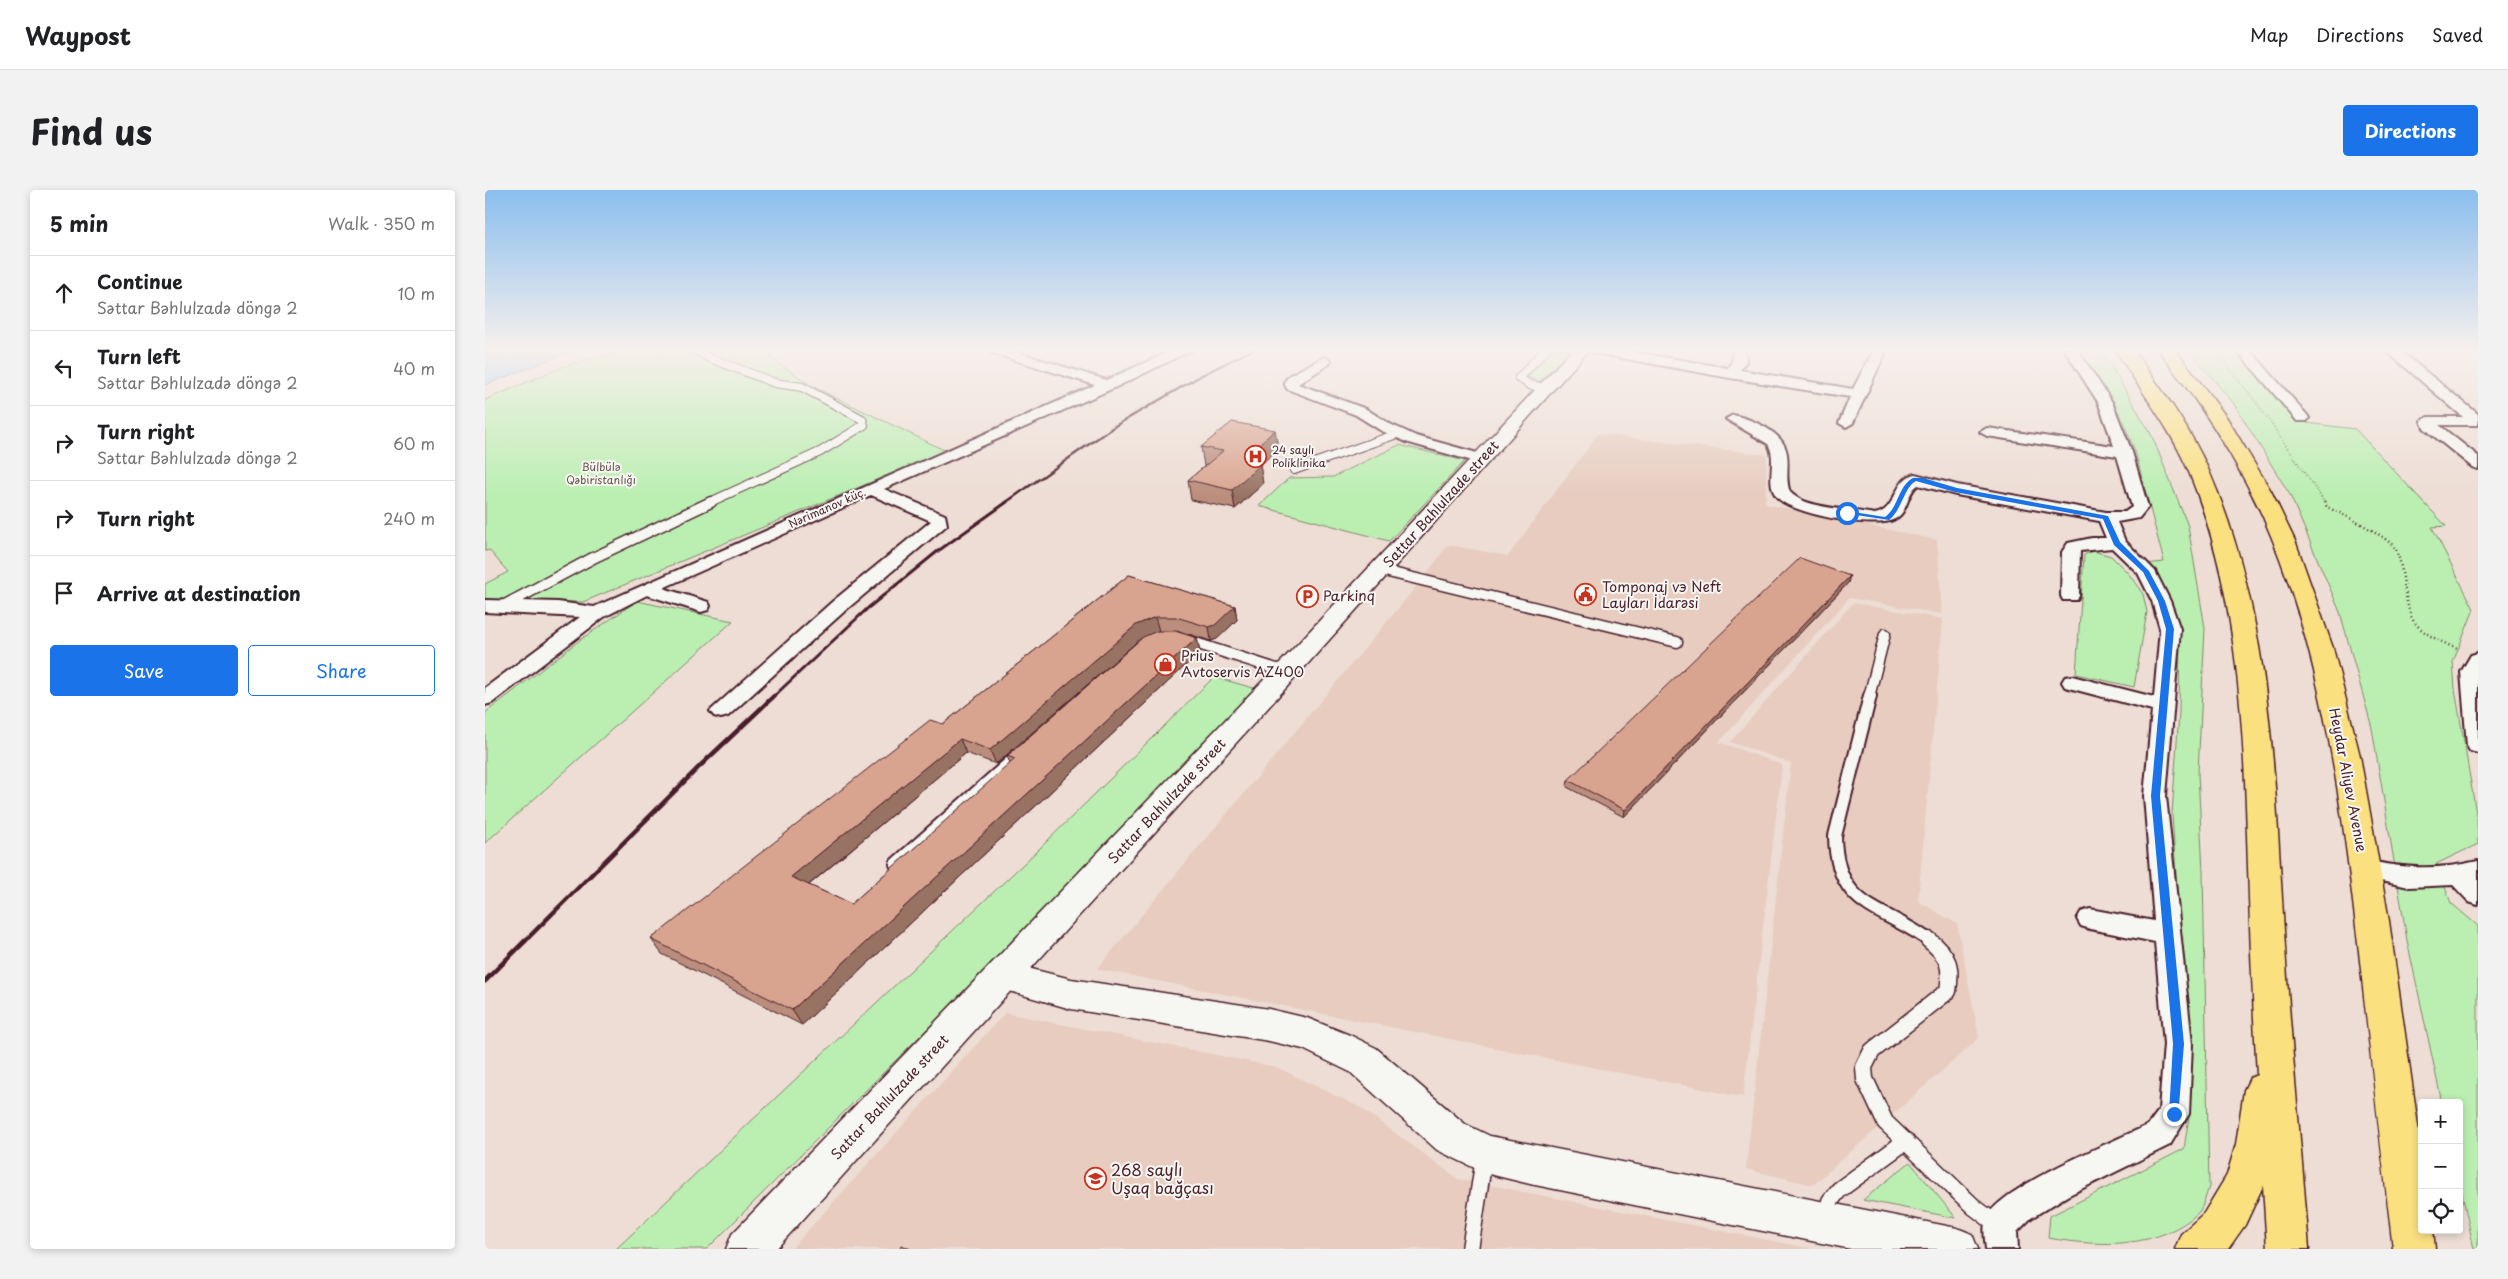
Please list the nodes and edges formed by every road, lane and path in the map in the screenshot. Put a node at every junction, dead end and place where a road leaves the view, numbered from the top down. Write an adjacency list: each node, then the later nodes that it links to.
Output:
1 (823, 398): 29 (lane)
2 (1078, 398): 22 (street, Nərimanov küç.)
3 (1325, 398): 17 (street)
4 (1537, 398): 19 (main road, Sattar Bahlulzade street)
5 (1856, 398): 15 (street)
6 (2103, 398): 18 (street)
7 (2157, 398): 49 (highway)
8 (2205, 398): 44 (highway, Heydar Aliyev Avenue)
9 (2253, 398): 35 (path)
10 (2285, 398): 12 (street)
11 (2450, 398): 14 (street)
12 (2302, 418)
13 (1733, 419): 23 (street)
14 (2478, 421): 20 (street)
15 (1846, 423)
16 (1987, 432): 18 (street)
17 (1397, 434): 19 (street); 21 (lane)
18 (2124, 452): 23 (street)
19 (1483, 459): 25 (main road, Sattar Bahlulzade street)
20 (2478, 464)
21 (1294, 470)
22 (870, 489): 26 (street, Nərimanov küç.); 40 (street)
23 (2106, 517): 24 (street)
24 (2117, 543): 27 (street); 39 (street)
25 (1381, 570): 34 (lane); 36 (main road, Sattar Bahlulzade street)
26 (646, 589): 30 (street); 31 (street, Nərimanov küç.)
27 (2070, 596)
28 (485, 606): 29 (street)
29 (505, 606): 31 (street)
30 (701, 606)
31 (597, 613): 38 (street, Nərimanov küç.)
32 (1885, 634): 51 (lane)
33 (1172, 638): 36 (lane)
34 (1677, 642)
35 (2478, 659): 41 (street)
36 (1287, 672): 50 (main road, Sattar Bahlulzade street)
37 (2073, 682): 39 (street)
38 (485, 698)
39 (2164, 706): 48 (street)
40 (721, 710)
41 (2478, 746)
42 (1027, 748): 43 (lane)
43 (896, 864)
44 (2366, 869): 45 (street); 60 (highway, Heydar Aliyev Avenue)
45 (2468, 872): 46 (street)
46 (2478, 896)
47 (2090, 919): 48 (street)
48 (2167, 934): 54 (street)
49 (2268, 951): 58 (highway); 59 (highway)
50 (1004, 976): 52 (main road); 55 (main road, Sattar Bahlulzade street)
51 (1906, 1141): 53 (lane); 54 (lane)
52 (1485, 1154): 53 (main road); 56 (lane)
53 (1827, 1224): 57 (main road)
54 (2001, 1238)
55 (747, 1249)
56 (1471, 1249)
57 (1957, 1249)
58 (2196, 1249)
59 (2288, 1249)
60 (2414, 1249)

